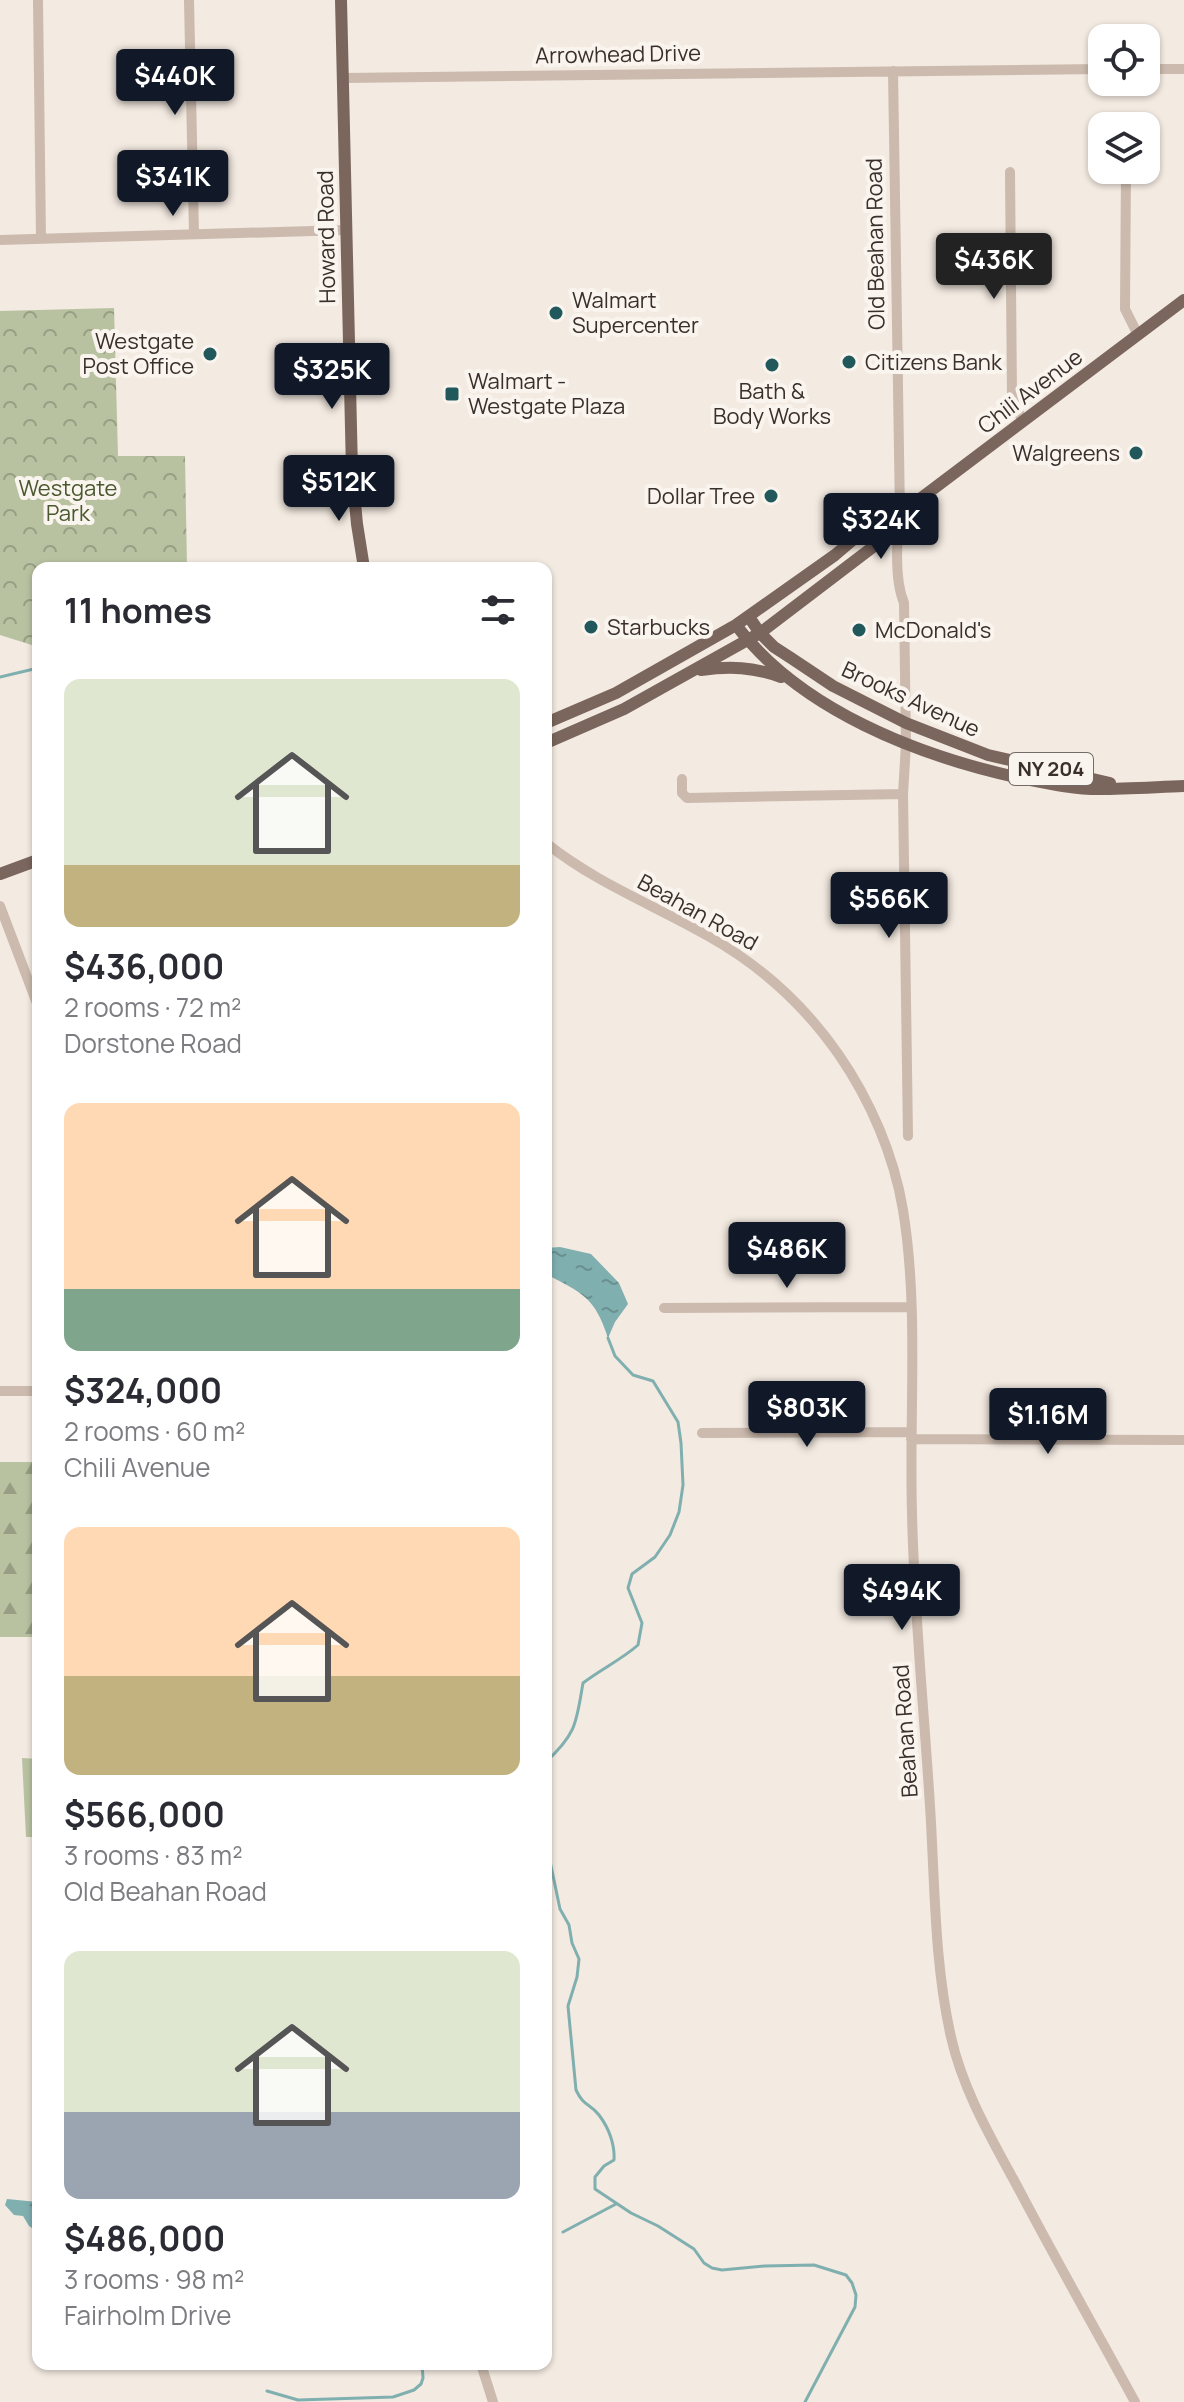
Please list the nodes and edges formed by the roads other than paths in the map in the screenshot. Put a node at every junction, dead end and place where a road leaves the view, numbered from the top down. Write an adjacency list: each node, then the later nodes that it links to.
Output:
1 (38, 0): 13 (street)
2 (189, 0): 12 (street)
3 (341, 0): 8 (main road, Howard Road)
4 (1088, 69): 7 (street, Arrowhead Drive)
5 (1160, 69): 6 (street)
6 (1184, 69)
7 (893, 71): 8 (street, Arrowhead Drive); 18 (street, Old Beahan Road)
8 (343, 78): 11 (main road, Howard Road)
9 (1010, 172): 17 (street)
10 (1126, 184): 16 (street)
11 (346, 230): 12 (street); 19 (main road, Howard Road)
12 (194, 234): 13 (street)
13 (41, 239): 14 (street)
14 (0, 240)
15 (1184, 300): 16 (main road, Chili Avenue)
16 (1138, 335): 17 (main road, Chili Avenue)
17 (1022, 420): 18 (main road, Chili Avenue)
18 (900, 514): 20 (main road, Chili Avenue); 22 (main road, Chili Avenue); 27 (street, Old Beahan Road)
19 (363, 562)
20 (749, 617): 21 (main road, Chili Avenue); 22 (main road, Brooks Avenue / NY 204)
21 (736, 625): 23 (main road, Brooks Avenue); 26 (main road, Chili Avenue)
22 (760, 633): 23 (main road, Chili Avenue); 27 (main road, Brooks Avenue / NY 204)
23 (747, 641): 24 (main road, Chili Avenue); 25 (main road, Brooks Avenue)
24 (690, 672): 25 (main road, NY 204); 28 (main road, Chili Avenue)
25 (791, 681): 29 (main road, Brooks Avenue / NY 204)
26 (552, 720)
27 (906, 723): 29 (street, Old Beahan Road); 32 (main road, Brooks Avenue / NY 204)
28 (552, 741)
29 (906, 744): 32 (main road, Brooks Avenue / NY 204); 33 (street, Old Beahan Road)
30 (682, 779): 33 (street)
31 (1184, 786): 32 (main road, Brooks Avenue / NY 204)
32 (1124, 787)
33 (903, 794): 39 (street, Old Beahan Road)
34 (552, 847): 40 (street, Beahan Road)
35 (32, 862): 36 (main road)
36 (0, 874)
37 (0, 906): 38 (street)
38 (32, 979)
39 (908, 1136)
40 (911, 1307): 41 (street); 45 (street, Beahan Road)
41 (664, 1308)
42 (0, 1391): 43 (street)
43 (32, 1391)
44 (702, 1433): 45 (street)
45 (911, 1435): 46 (street); 49 (street, Beahan Road)
46 (1184, 1440)
47 (483, 2370): 48 (street)
48 (493, 2402)
49 (1135, 2402)

